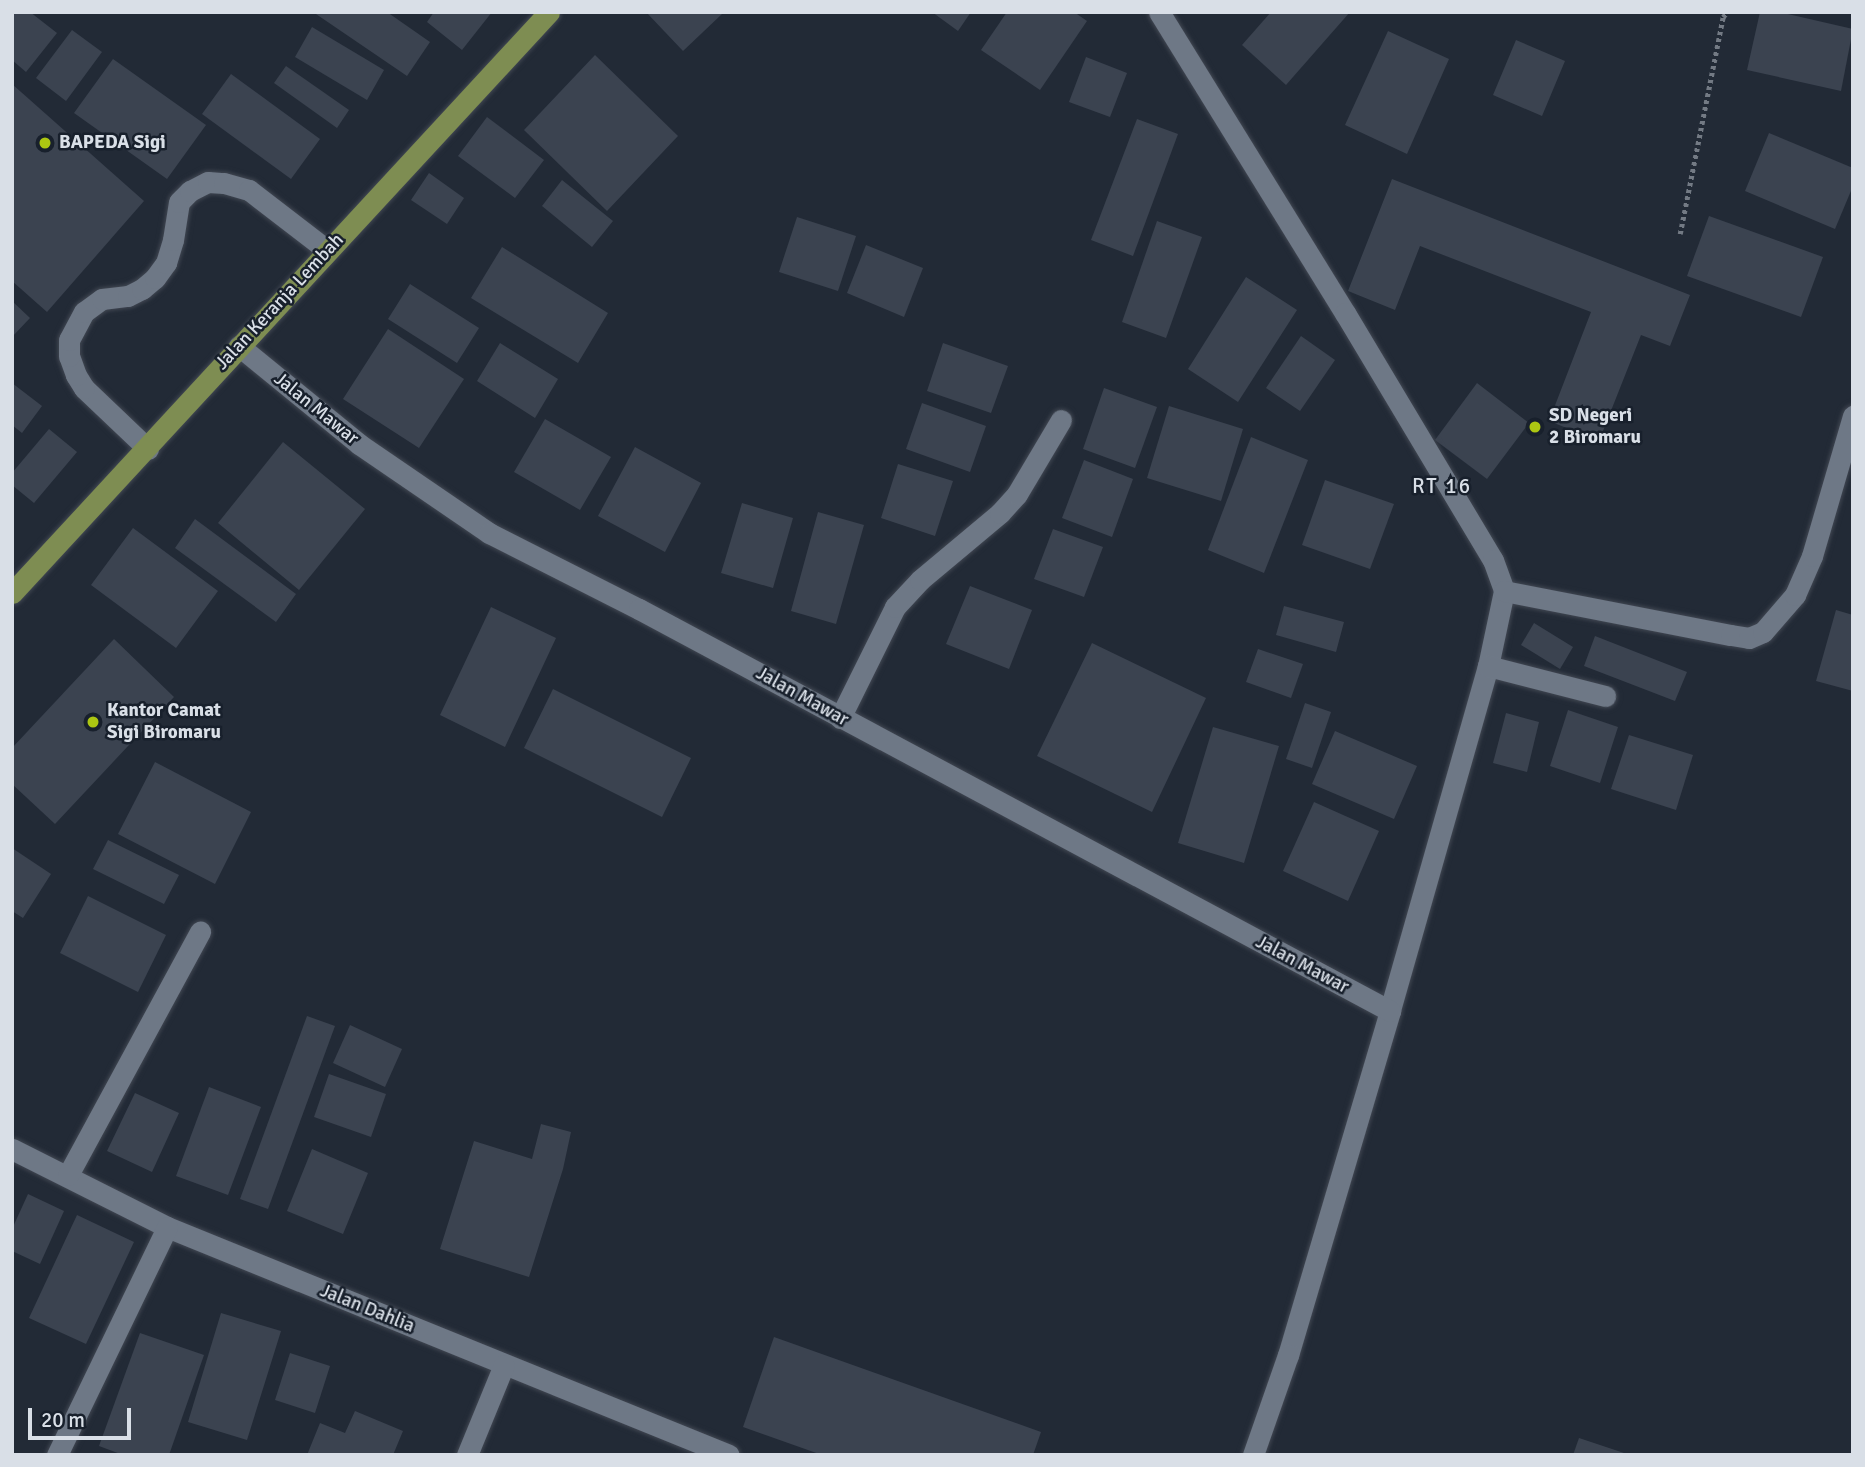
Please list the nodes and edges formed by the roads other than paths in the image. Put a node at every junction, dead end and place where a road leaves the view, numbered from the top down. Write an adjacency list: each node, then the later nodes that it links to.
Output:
1 (549, 12): 3 (main road, Jalan Keranja Lembah)
2 (1159, 12): 8 (street)
3 (327, 250): 4 (main road, Jalan Keranja Lembah); 7 (street)
4 (239, 346): 7 (main road, Jalan Keranja Lembah); 12 (street, Jalan Mawar)
5 (1853, 416): 8 (street)
6 (1061, 420): 12 (street)
7 (148, 449): 9 (main road, Jalan Keranja Lembah)
8 (1504, 591): 10 (street)
9 (12, 593)
10 (1488, 666): 11 (street); 14 (street)
11 (1605, 696)
12 (840, 718): 14 (street, Jalan Mawar)
13 (200, 932): 16 (street)
14 (1390, 1011): 22 (street)
15 (12, 1149): 16 (street, Jalan Dahlia)
16 (68, 1175): 17 (street, Jalan Dahlia)
17 (167, 1227): 18 (street, Jalan Dahlia); 19 (street)
18 (504, 1365): 20 (street); 21 (street, Jalan Dahlia)
19 (57, 1455)
20 (467, 1455)
21 (729, 1455)
22 (1253, 1455)

